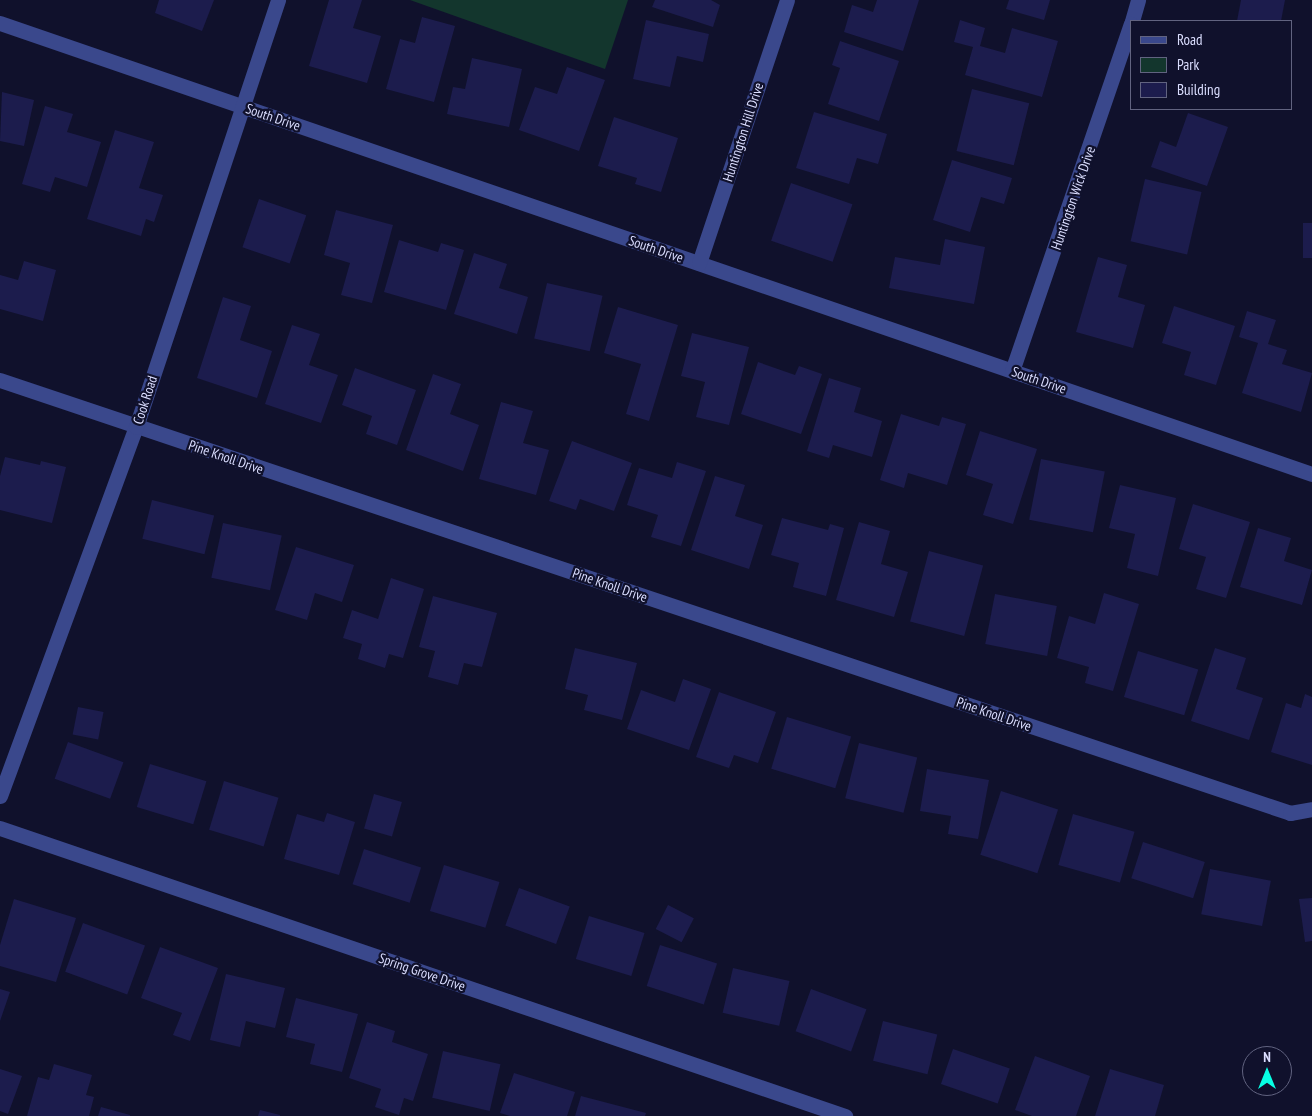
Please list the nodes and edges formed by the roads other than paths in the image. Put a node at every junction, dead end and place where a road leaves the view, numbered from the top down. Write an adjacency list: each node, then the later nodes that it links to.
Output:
1 (278, 0): 7 (street, Cook Road)
2 (787, 0): 8 (street, Huntington Hill Drive)
3 (1138, 0): 4 (street, Huntington Wick Drive)
4 (1132, 20)
5 (0, 23): 7 (street, South Drive)
6 (1130, 26): 9 (street, Huntington Wick Drive)
7 (243, 107): 8 (street, South Drive); 11 (street, Cook Road)
8 (699, 263): 9 (street, South Drive)
9 (1012, 371): 12 (street, South Drive)
10 (0, 380): 11 (street, Pine Knoll Drive)
11 (136, 427): 13 (street, Cook Road); 14 (street, Pine Knoll Drive)
12 (1312, 474)
13 (0, 796)
14 (1312, 809)
15 (0, 828): 16 (street, Spring Grove Drive)
16 (845, 1116)

